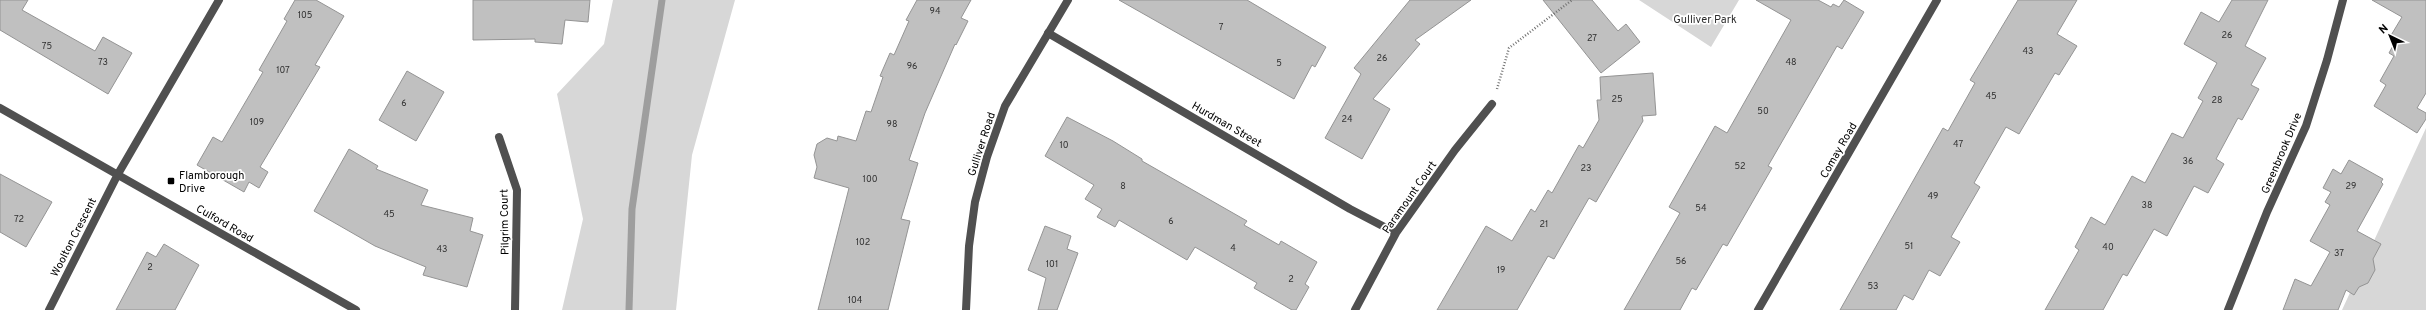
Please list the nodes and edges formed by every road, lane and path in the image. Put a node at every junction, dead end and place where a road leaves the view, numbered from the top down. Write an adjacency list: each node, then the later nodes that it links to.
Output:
1 (219, 0): 10 (street)
2 (1068, 0): 6 (street, Gulliver Road)
3 (1572, 0): 7 (path)
4 (1937, 0): 17 (street, Comay Road)
5 (2343, 0): 18 (street, Greenbrook Drive)
6 (1048, 33): 11 (street, Hurdman Street); 15 (street, Gulliver Road)
7 (1492, 104): 11 (street, Paramount Court)
8 (0, 108): 10 (street, Culford Road)
9 (499, 136): 14 (street, Pilgrim Court)
10 (118, 174): 12 (street, Woolton Crescent); 13 (street, Culford Road)
11 (1396, 233): 16 (street, Paramount Court)
12 (49, 310)
13 (356, 310)
14 (515, 310)
15 (966, 310)
16 (1355, 310)
17 (1758, 310)
18 (2228, 310)

